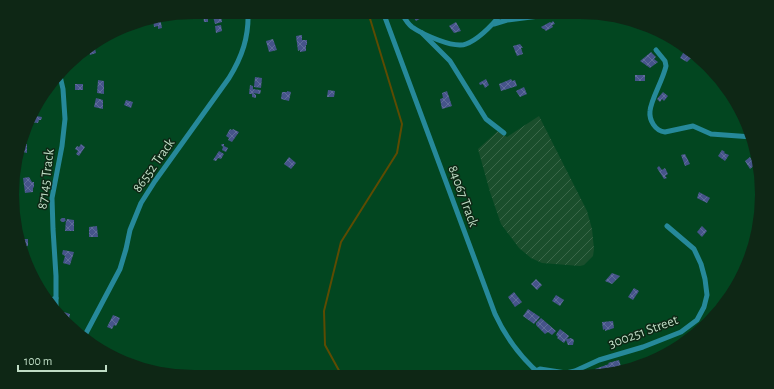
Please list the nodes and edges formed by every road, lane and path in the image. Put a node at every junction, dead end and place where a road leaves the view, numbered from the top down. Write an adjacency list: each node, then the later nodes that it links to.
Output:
1 (248, 19): 15 (street, 86552 Track)
2 (387, 19): 16 (street, 84067 Track)
3 (405, 19): 7 (street)
4 (496, 19): 6 (street)
5 (515, 19): 6 (street)
6 (494, 24): 7 (street)
7 (422, 33): 10 (street)
8 (656, 50): 11 (street)
9 (61, 81): 13 (street, 87145 Track)
10 (504, 133)
11 (745, 137)
12 (668, 226): 17 (street, 300251 Street)
13 (56, 298): 14 (street, 87145 Track)
14 (56, 302)
15 (86, 333)
16 (535, 370)
17 (577, 370)

